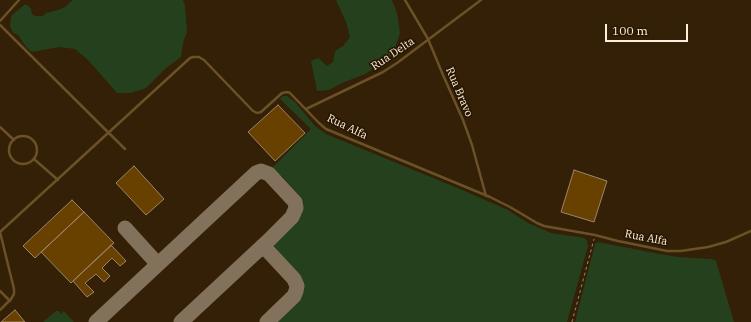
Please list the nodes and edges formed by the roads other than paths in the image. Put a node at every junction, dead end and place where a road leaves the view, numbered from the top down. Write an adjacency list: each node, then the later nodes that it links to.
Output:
1 (19, 0): 4 (lane)
2 (405, 0): 6 (lane, Rua Bravo)
3 (481, 0): 6 (lane, Rua Delta)
4 (0, 21)
5 (0, 25): 9 (lane)
6 (428, 39): 7 (lane, Rua Delta); 14 (lane, Rua Bravo)
7 (306, 109): 9 (lane, Rua Alfa); 14 (lane, Rua Alfa)
8 (0, 127): 10 (lane)
9 (108, 132): 11 (lane); 13 (lane, Rua Alfa)
10 (14, 140): 12 (lane); 12 (lane)
11 (125, 149)
12 (34, 159): 13 (lane)
13 (58, 180): 16 (lane, Rua Alfa)
14 (486, 196): 15 (lane, Rua Alfa)
15 (751, 231)
16 (0, 232): 18 (lane)
17 (0, 291): 18 (lane)
18 (10, 301): 19 (lane)
19 (0, 310)

